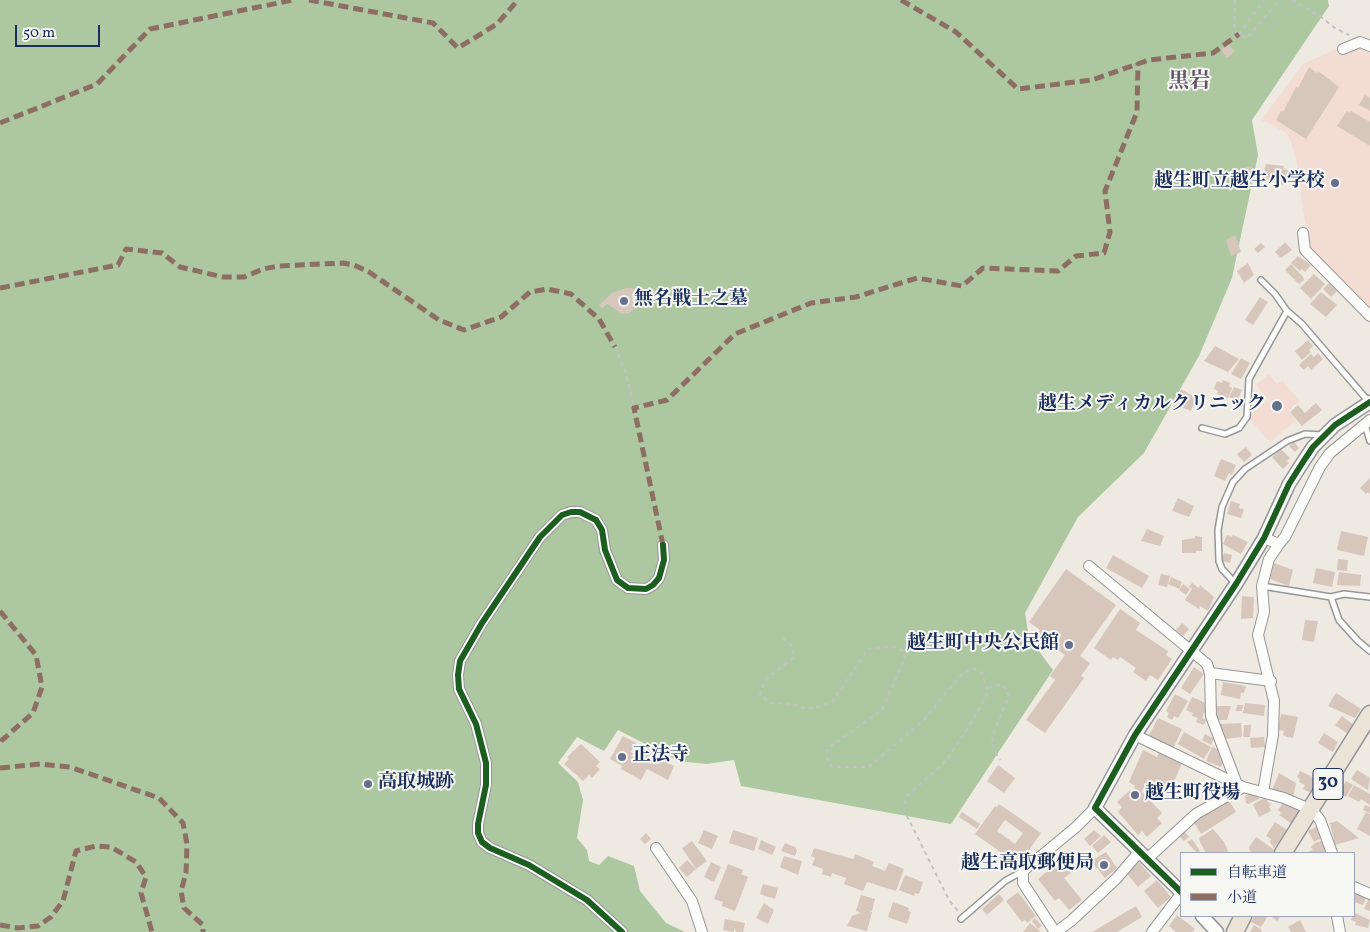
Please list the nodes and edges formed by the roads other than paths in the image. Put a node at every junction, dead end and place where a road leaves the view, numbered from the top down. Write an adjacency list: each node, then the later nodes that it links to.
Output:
1 (1370, 46): 2 (street)
2 (1343, 49)
3 (1303, 233): 6 (street)
4 (1261, 280): 5 (lane)
5 (1287, 312): 7 (lane); 9 (lane)
6 (1370, 316)
7 (1370, 402): 10 (street)
8 (1367, 423): 11 (lane); 13 (street)
9 (1202, 428)
10 (1324, 435): 12 (street); 16 (lane)
11 (1370, 441)
12 (1264, 538): 13 (street); 16 (street)
13 (1279, 544): 17 (street)
14 (663, 545): 43 (street)
15 (1088, 566): 21 (street)
16 (1236, 584): 21 (street)
17 (1262, 586): 18 (lane); 23 (street)
18 (1331, 597): 19 (lane); 20 (lane)
19 (1370, 597)
20 (1370, 651)
21 (1190, 652): 22 (street); 25 (street)
22 (1210, 673): 23 (street); 26 (street)
23 (1270, 682): 27 (street)
24 (1370, 714): 29 (main road, 30)
25 (1135, 735): 26 (street); 28 (street)
26 (1239, 784): 27 (street); 33 (street)
27 (1263, 792): 29 (street)
28 (1095, 808): 33 (street); 34 (street)
29 (1312, 810): 31 (main road, 30); 32 (street)
30 (656, 848): 44 (street)
31 (1284, 852)
32 (1332, 852)
33 (1144, 854): 36 (street); 45 (street)
34 (1023, 871): 42 (lane); 45 (street)
35 (1355, 887): 38 (street)
36 (1180, 892)
37 (1180, 894): 46 (street)
38 (1370, 894)
39 (1203, 917): 47 (street)
40 (1242, 917): 48 (main road)
41 (1337, 917): 49 (street)
42 (962, 918)
43 (622, 932)
44 (702, 932)
45 (1056, 932)
46 (1152, 932)
47 (1218, 932)
48 (1235, 932)
49 (1340, 932)

